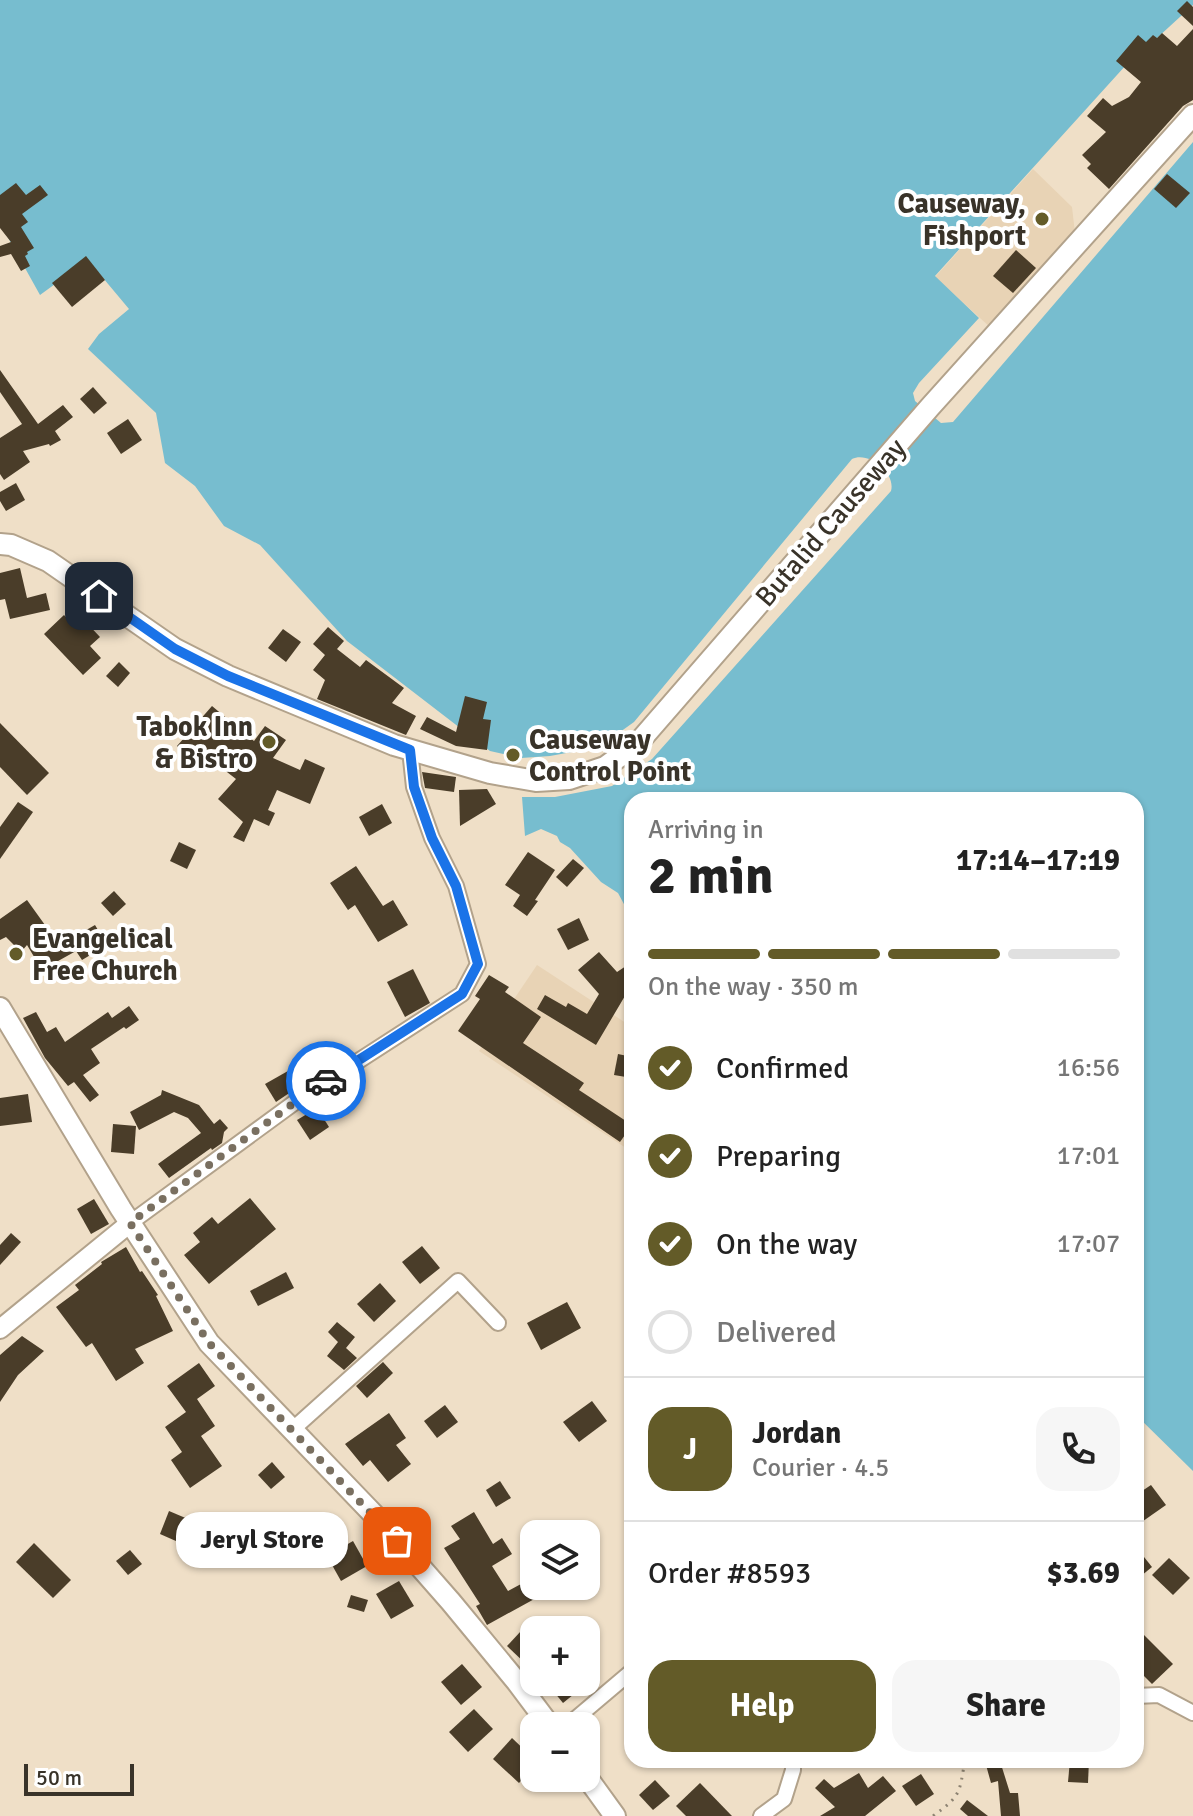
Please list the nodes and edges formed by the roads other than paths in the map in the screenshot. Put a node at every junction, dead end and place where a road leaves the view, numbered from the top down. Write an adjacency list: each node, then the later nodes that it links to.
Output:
1 (1189, 119): 3 (main road, Butalid Causeway)
2 (0, 544): 3 (main road, Butalid Causeway)
3 (410, 750): 5 (street)
4 (0, 1008): 5 (main road)
5 (130, 1223): 7 (street); 8 (main road)
6 (498, 1323): 8 (street)
7 (0, 1329)
8 (292, 1430): 11 (main road)
9 (624, 1678): 12 (street)
10 (1144, 1696): 13 (street)
11 (540, 1712)
12 (584, 1712)
13 (1193, 1713)
14 (793, 1768): 17 (street)
15 (598, 1792): 16 (main road)
16 (615, 1816)
17 (761, 1816)

